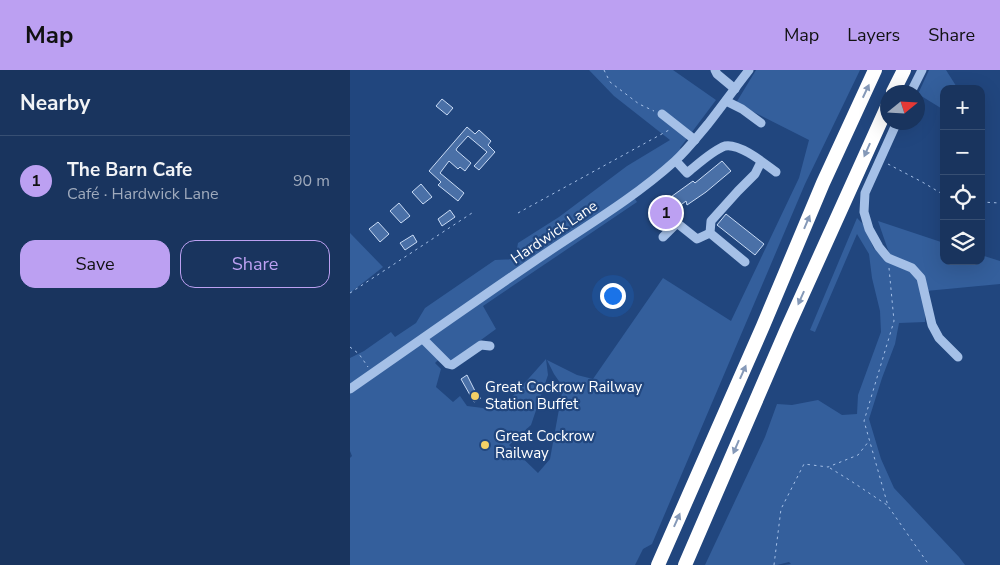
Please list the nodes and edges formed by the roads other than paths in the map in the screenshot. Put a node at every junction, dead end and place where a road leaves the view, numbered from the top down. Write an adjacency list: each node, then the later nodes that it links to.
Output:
1 (715, 70): 8 (street)
2 (749, 70): 8 (street, Hardwick Lane)
3 (875, 70): 25 (highway, one-way to 3)
4 (904, 70): 6 (highway)
5 (922, 70): 7 (street)
6 (896, 85)
7 (914, 85)
8 (735, 89): 9 (street, Hardwick Lane)
9 (726, 101): 11 (street); 14 (street, Hardwick Lane)
10 (662, 114): 14 (street)
11 (761, 123)
12 (880, 123): 26 (highway, one-way to 26)
13 (894, 130): 23 (street)
14 (695, 140): 15 (street, Hardwick Lane)
15 (676, 161): 16 (street); 21 (street, Hardwick Lane)
16 (762, 162): 17 (street); 18 (street)
17 (776, 172)
18 (710, 233): 19 (street); 20 (street)
19 (663, 238)
20 (745, 262)
21 (422, 339): 22 (street); 24 (street, Hardwick Lane)
22 (490, 346)
23 (958, 357)
24 (350, 389)
25 (658, 565)
26 (685, 565)

